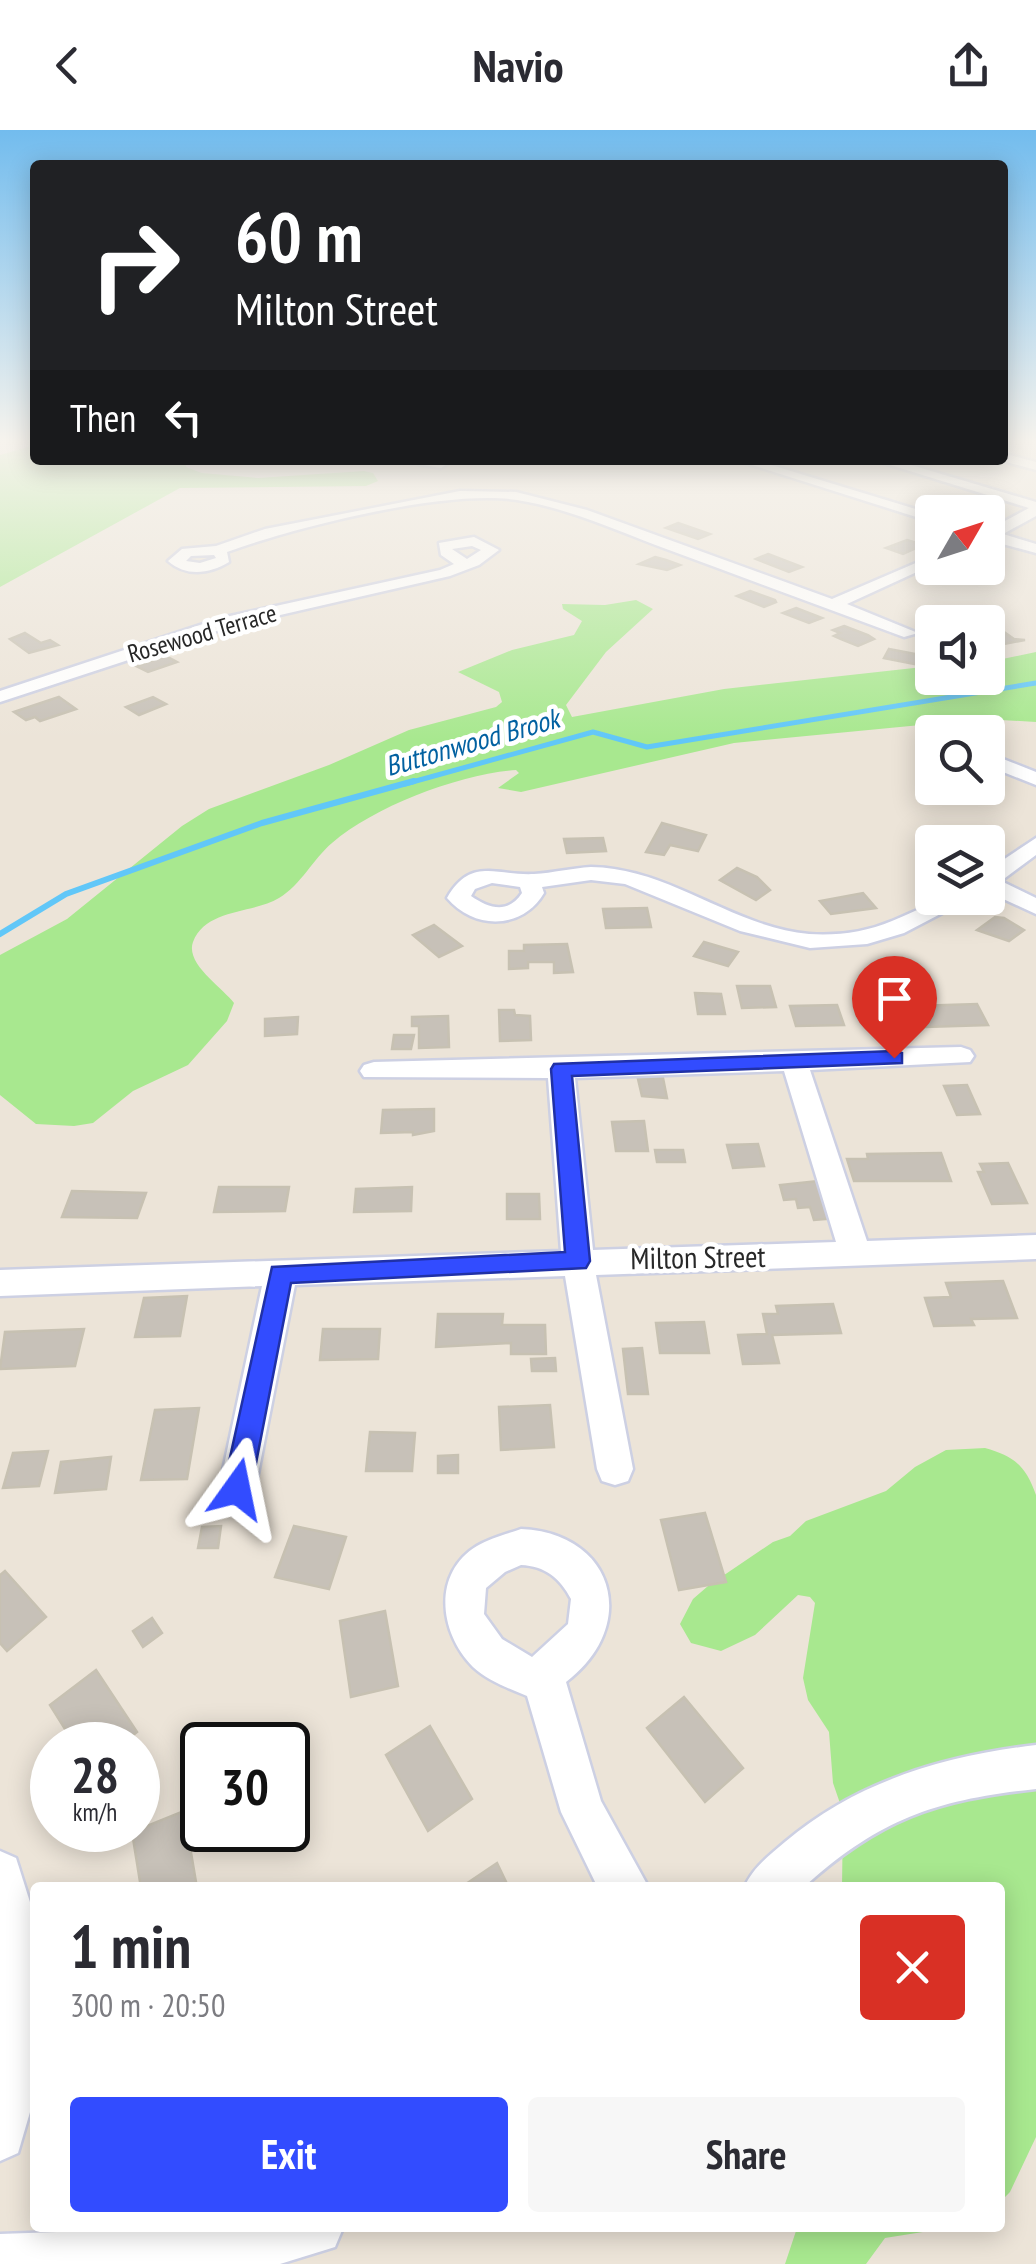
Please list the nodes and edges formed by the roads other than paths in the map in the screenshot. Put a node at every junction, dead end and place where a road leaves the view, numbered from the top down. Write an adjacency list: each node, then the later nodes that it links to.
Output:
1 (241, 542): 5 (street)
2 (660, 542): 8 (street)
3 (1011, 542): 4 (street)
4 (1036, 549)
5 (218, 550)
6 (464, 564): 11 (street, Rosewood Terrace)
7 (915, 568): 8 (street)
8 (834, 604): 9 (street)
9 (910, 633)
10 (0, 674): 11 (street)
11 (22, 688): 12 (street, Rosewood Terrace)
12 (0, 697)
13 (1005, 766): 14 (street)
14 (1036, 779)
15 (1036, 845): 16 (street)
16 (1005, 869)
17 (530, 882): 20 (street)
18 (1005, 891): 19 (street)
19 (1036, 907)
20 (924, 915)
21 (961, 1056): 22 (street)
22 (794, 1061): 23 (street); 26 (street)
23 (561, 1069): 24 (street); 27 (street)
24 (374, 1071)
25 (1036, 1247): 26 (street, Milton Street)
26 (855, 1253): 27 (street, Milton Street)
27 (578, 1261): 28 (street, Milton Street); 30 (street)
28 (281, 1274): 29 (street, Milton Street); 31 (street)
29 (0, 1284)
30 (614, 1469)
31 (237, 1489)
32 (543, 1673): 35 (street)
33 (1036, 1767): 36 (street)
34 (0, 1874): 37 (street)
35 (621, 1882)
36 (774, 1882)
37 (0, 2135)
38 (298, 2232): 39 (street)
39 (0, 2261)

